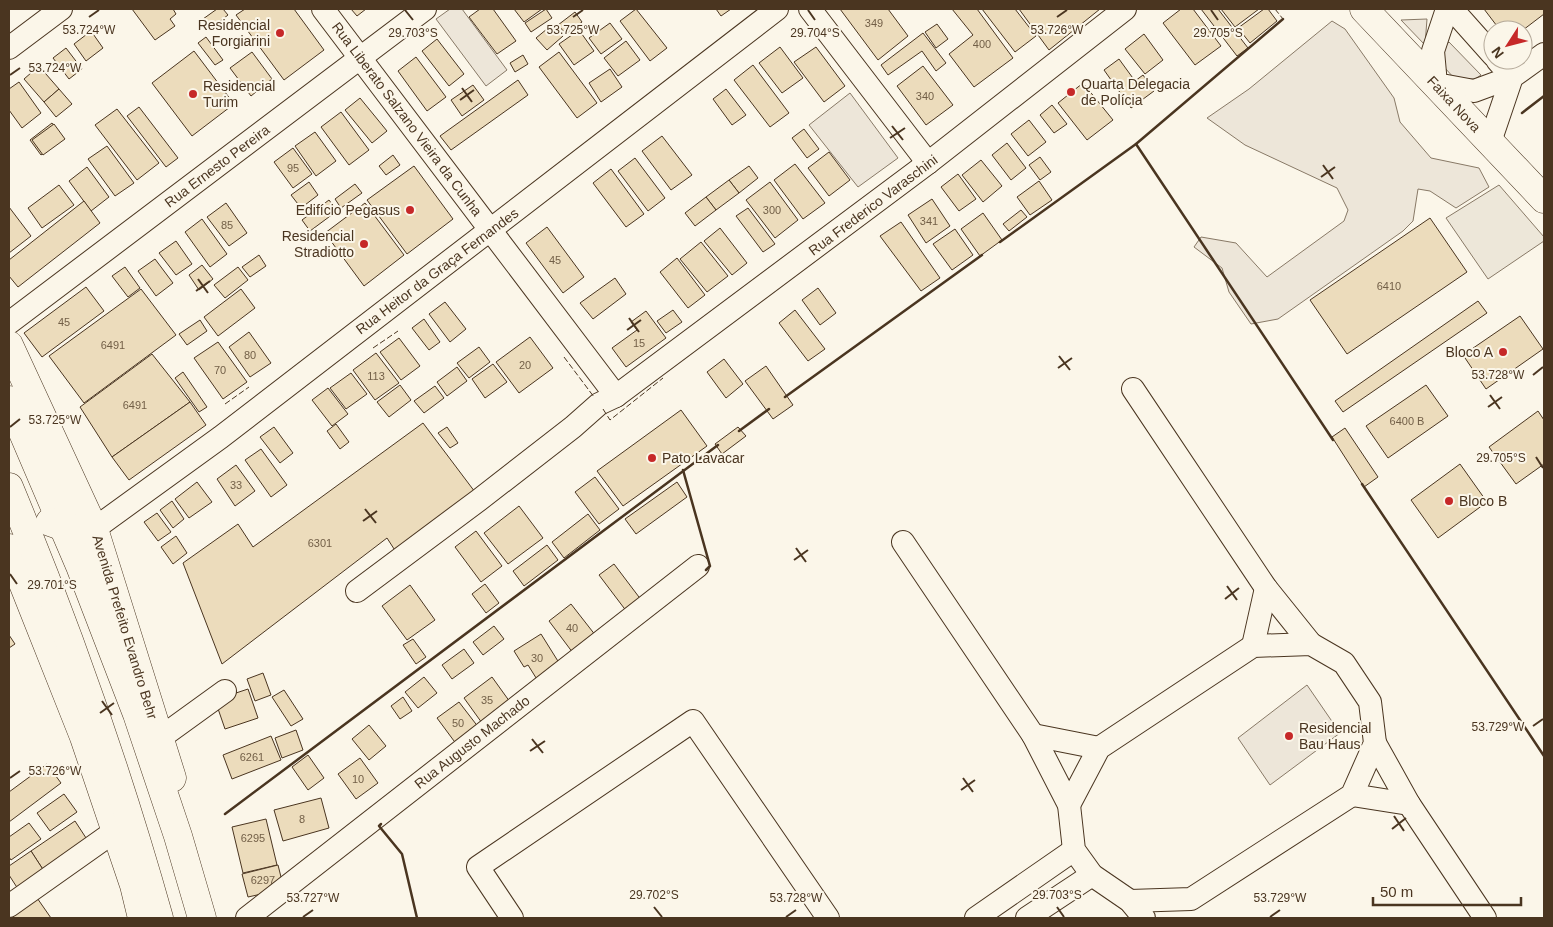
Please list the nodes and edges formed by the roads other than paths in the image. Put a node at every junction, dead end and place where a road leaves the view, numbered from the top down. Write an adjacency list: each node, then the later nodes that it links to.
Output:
1 (61, 9): 11 (street)
2 (323, 9): 13 (street, Rua Liberato Salzano Vieira da Cunha)
3 (425, 9): 13 (street, Rua Ernesto Pereira)
4 (778, 9): 20 (street, Rua Heitor da Graça Fernandes)
5 (810, 9): 18 (street)
6 (1125, 9): 18 (street, Rua Frederico Varaschini)
7 (1364, 9): 16 (main road, Faixa Nova)
8 (1447, 9): 16 (street)
9 (1452, 9): 10 (street)
10 (1483, 44)
11 (9, 48)
12 (1544, 54): 15 (street)
13 (360, 58): 20 (street, Rua Liberato Salzano Vieira da Cunha); 21 (street, Rua Ernesto Pereira)
14 (1506, 70): 15 (street)
15 (1512, 77): 16 (street); 17 (street)
16 (1436, 84): 17 (main road, Faixa Nova)
17 (1490, 142): 19 (main road, Faixa Nova)
18 (928, 163): 24 (street, Rua Frederico Varaschini)
19 (1544, 199)
20 (491, 230): 24 (street, Rua Liberato Salzano Vieira da Cunha); 28 (street, Rua Heitor da Graça Fernandes)
21 (9, 323)
22 (9, 345): 28 (main road, Avenida Prefeito Evandro Behr)
23 (1133, 390): 32 (street)
24 (616, 396): 33 (street, Rua Frederico Varaschini)
25 (9, 400): 27 (main road, Avenida Prefeito Evandro Behr)
26 (11, 493): 27 (main road); 53 (main road)
27 (64, 528): 28 (main road); 46 (main road, Avenida Prefeito Evandro Behr)
28 (94, 529): 37 (main road, Avenida Prefeito Evandro Behr)
29 (903, 542): 38 (street)
30 (9, 548): 45 (main road)
31 (698, 566): 56 (street, Rua Augusto Machado)
32 (1266, 588): 34 (street); 35 (street)
33 (357, 591)
34 (1311, 644): 35 (street); 40 (street)
35 (1253, 646): 41 (street)
36 (225, 691): 39 (street)
37 (151, 709): 39 (main road, Avenida Prefeito Evandro Behr); 46 (main road)
38 (1033, 735): 41 (street); 44 (street)
39 (160, 738): 55 (main road, Avenida Prefeito Evandro Behr)
40 (1375, 743): 42 (street); 43 (street)
41 (1099, 748): 44 (street)
42 (1352, 795): 43 (street); 50 (street)
43 (1409, 804): 61 (street)
44 (1069, 805): 47 (street)
45 (115, 831): 49 (street); 52 (main road)
46 (178, 836): 54 (main road, Avenida Prefeito Evandro Behr)
47 (1074, 850): 48 (street); 59 (street)
48 (1092, 875): 51 (street); 60 (street)
49 (9, 906)
50 (1189, 909): 51 (street)
51 (1137, 910)
52 (142, 918)
53 (159, 918)
54 (202, 918)
55 (216, 918)
56 (247, 918)
57 (512, 918): 58 (street)
58 (828, 918)
59 (976, 918)
60 (1027, 918)
61 (1485, 918)

